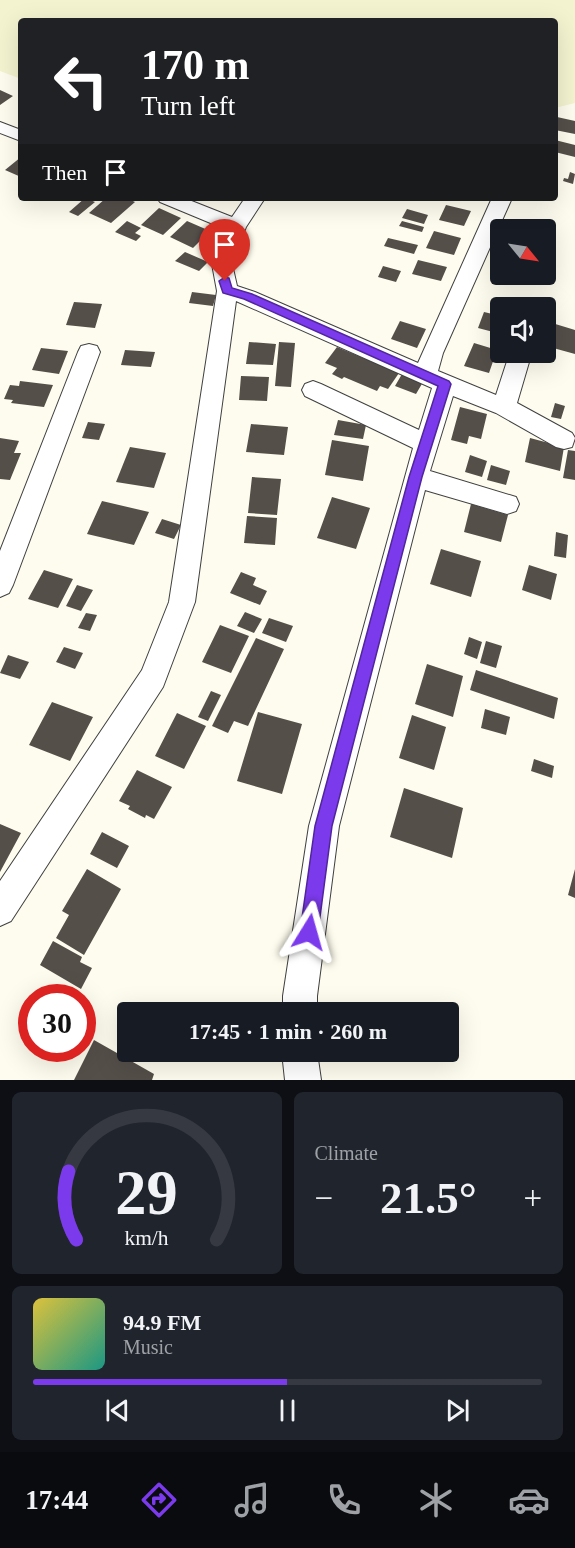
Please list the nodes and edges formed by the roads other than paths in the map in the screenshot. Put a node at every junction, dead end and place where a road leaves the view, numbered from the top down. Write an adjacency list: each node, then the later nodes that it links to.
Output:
1 (0, 127): 2 (street)
2 (18, 135)
3 (174, 201): 6 (street)
4 (253, 201): 6 (street)
5 (501, 201): 10 (street)
6 (236, 226): 7 (street)
7 (227, 291): 10 (street); 18 (street)
8 (89, 352): 17 (street)
9 (518, 363): 12 (street)
10 (435, 379): 12 (street); 14 (street)
11 (313, 390): 14 (street)
12 (504, 407): 13 (street)
13 (564, 440)
14 (425, 443): 15 (street)
15 (416, 477): 16 (street); 19 (street)
16 (507, 504)
17 (0, 585)
18 (0, 910)
19 (300, 1002)
20 (301, 1062): 21 (street)
21 (303, 1080)

